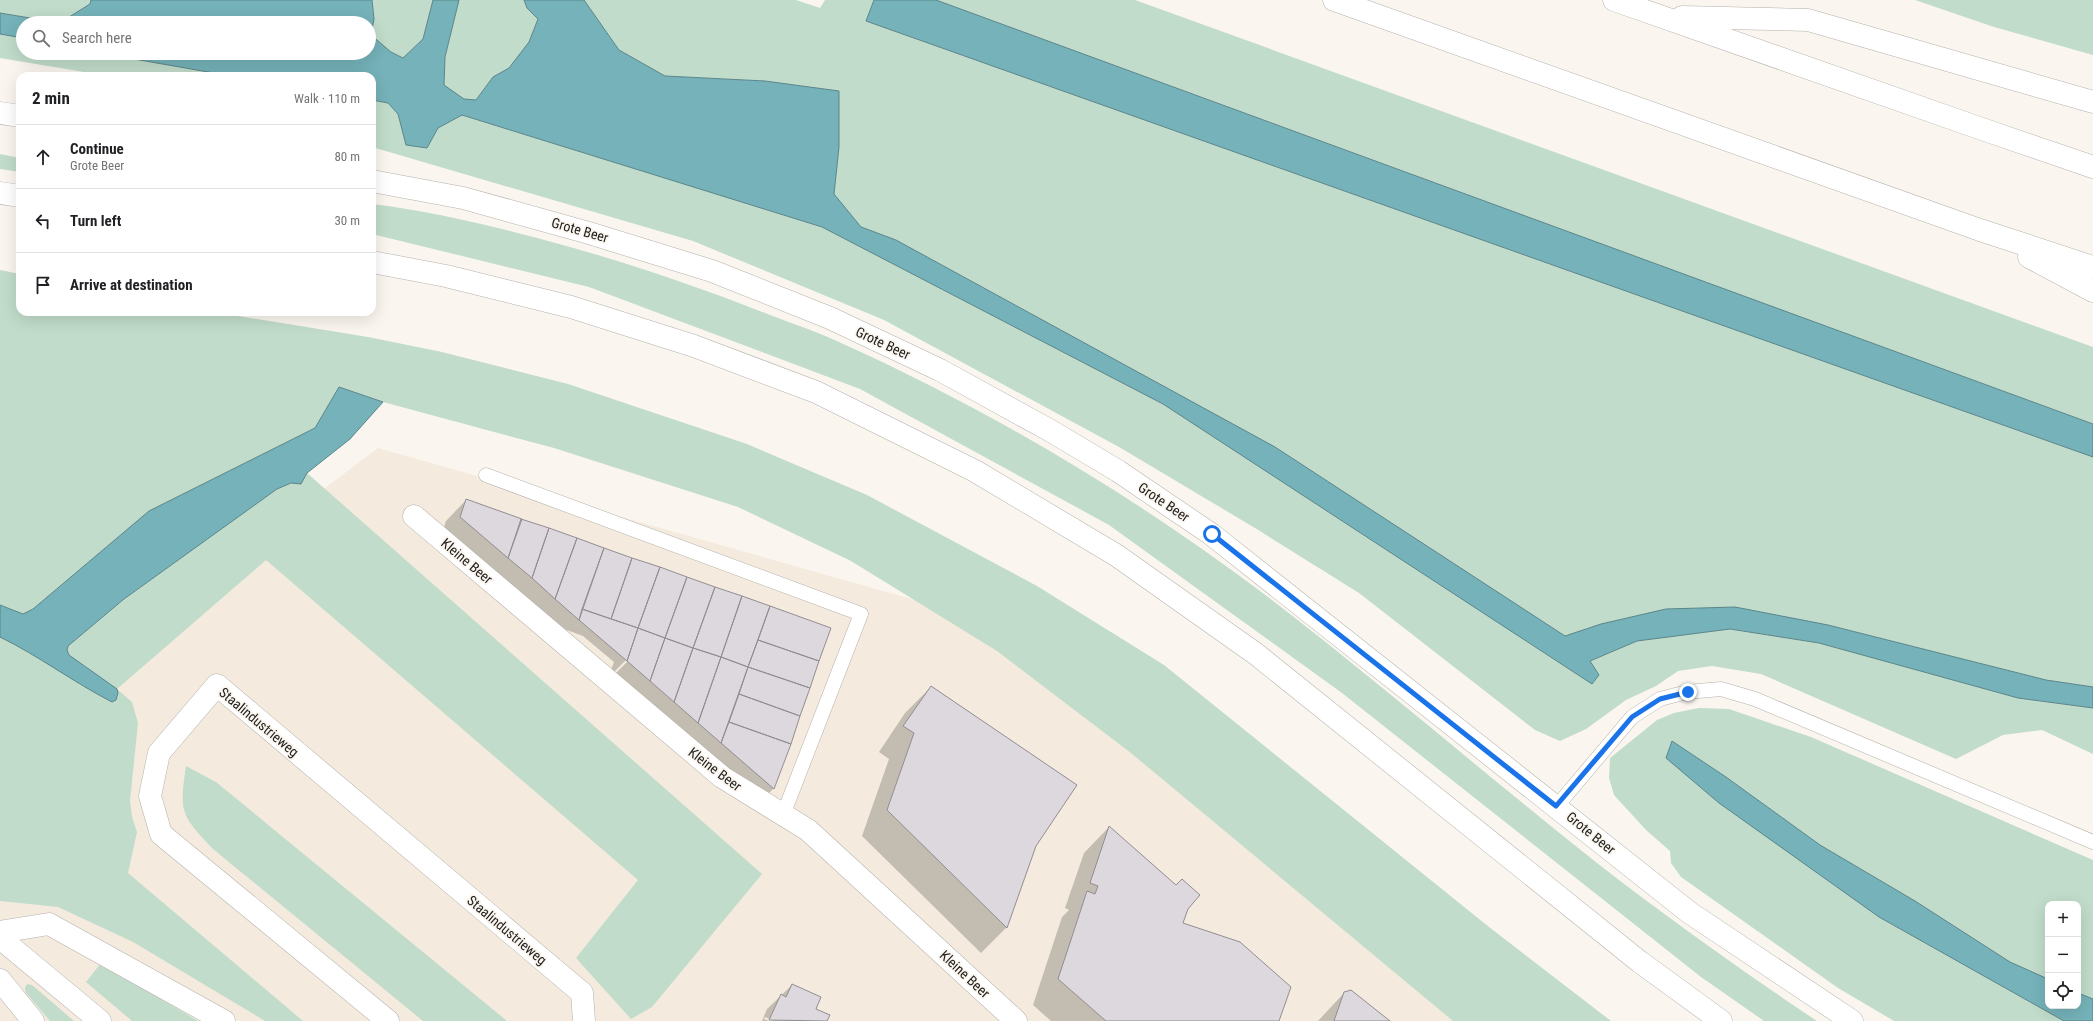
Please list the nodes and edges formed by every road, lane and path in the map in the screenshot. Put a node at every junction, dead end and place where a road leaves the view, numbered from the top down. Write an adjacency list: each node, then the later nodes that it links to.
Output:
1 (1334, 0): 11 (main road)
2 (1614, 0): 3 (main road)
3 (1663, 17): 4 (main road); 7 (main road)
4 (2093, 102)
5 (0, 113): 6 (main road)
6 (16, 115)
7 (2093, 167)
8 (376, 182): 17 (main road, Grote Beer)
9 (0, 193): 10 (main road)
10 (16, 195)
11 (1980, 230): 13 (main road); 14 (main road)
12 (376, 263): 29 (main road)
13 (2093, 267)
14 (2093, 291)
15 (486, 475): 18 (lane)
16 (414, 516): 18 (main road, Kleine Beer)
17 (1556, 806): 19 (lane); 30 (main road, Grote Beer)
18 (783, 815): 28 (main road, Kleine Beer)
19 (2093, 842)
20 (0, 932): 25 (main road)
21 (0, 938): 24 (main road)
22 (0, 980): 23 (main road)
23 (33, 1021)
24 (100, 1021)
25 (224, 1021)
26 (388, 1021): 27 (main road, Staalindustrieweg)
27 (584, 1021)
28 (1016, 1021)
29 (1721, 1021)
30 (1852, 1021)

